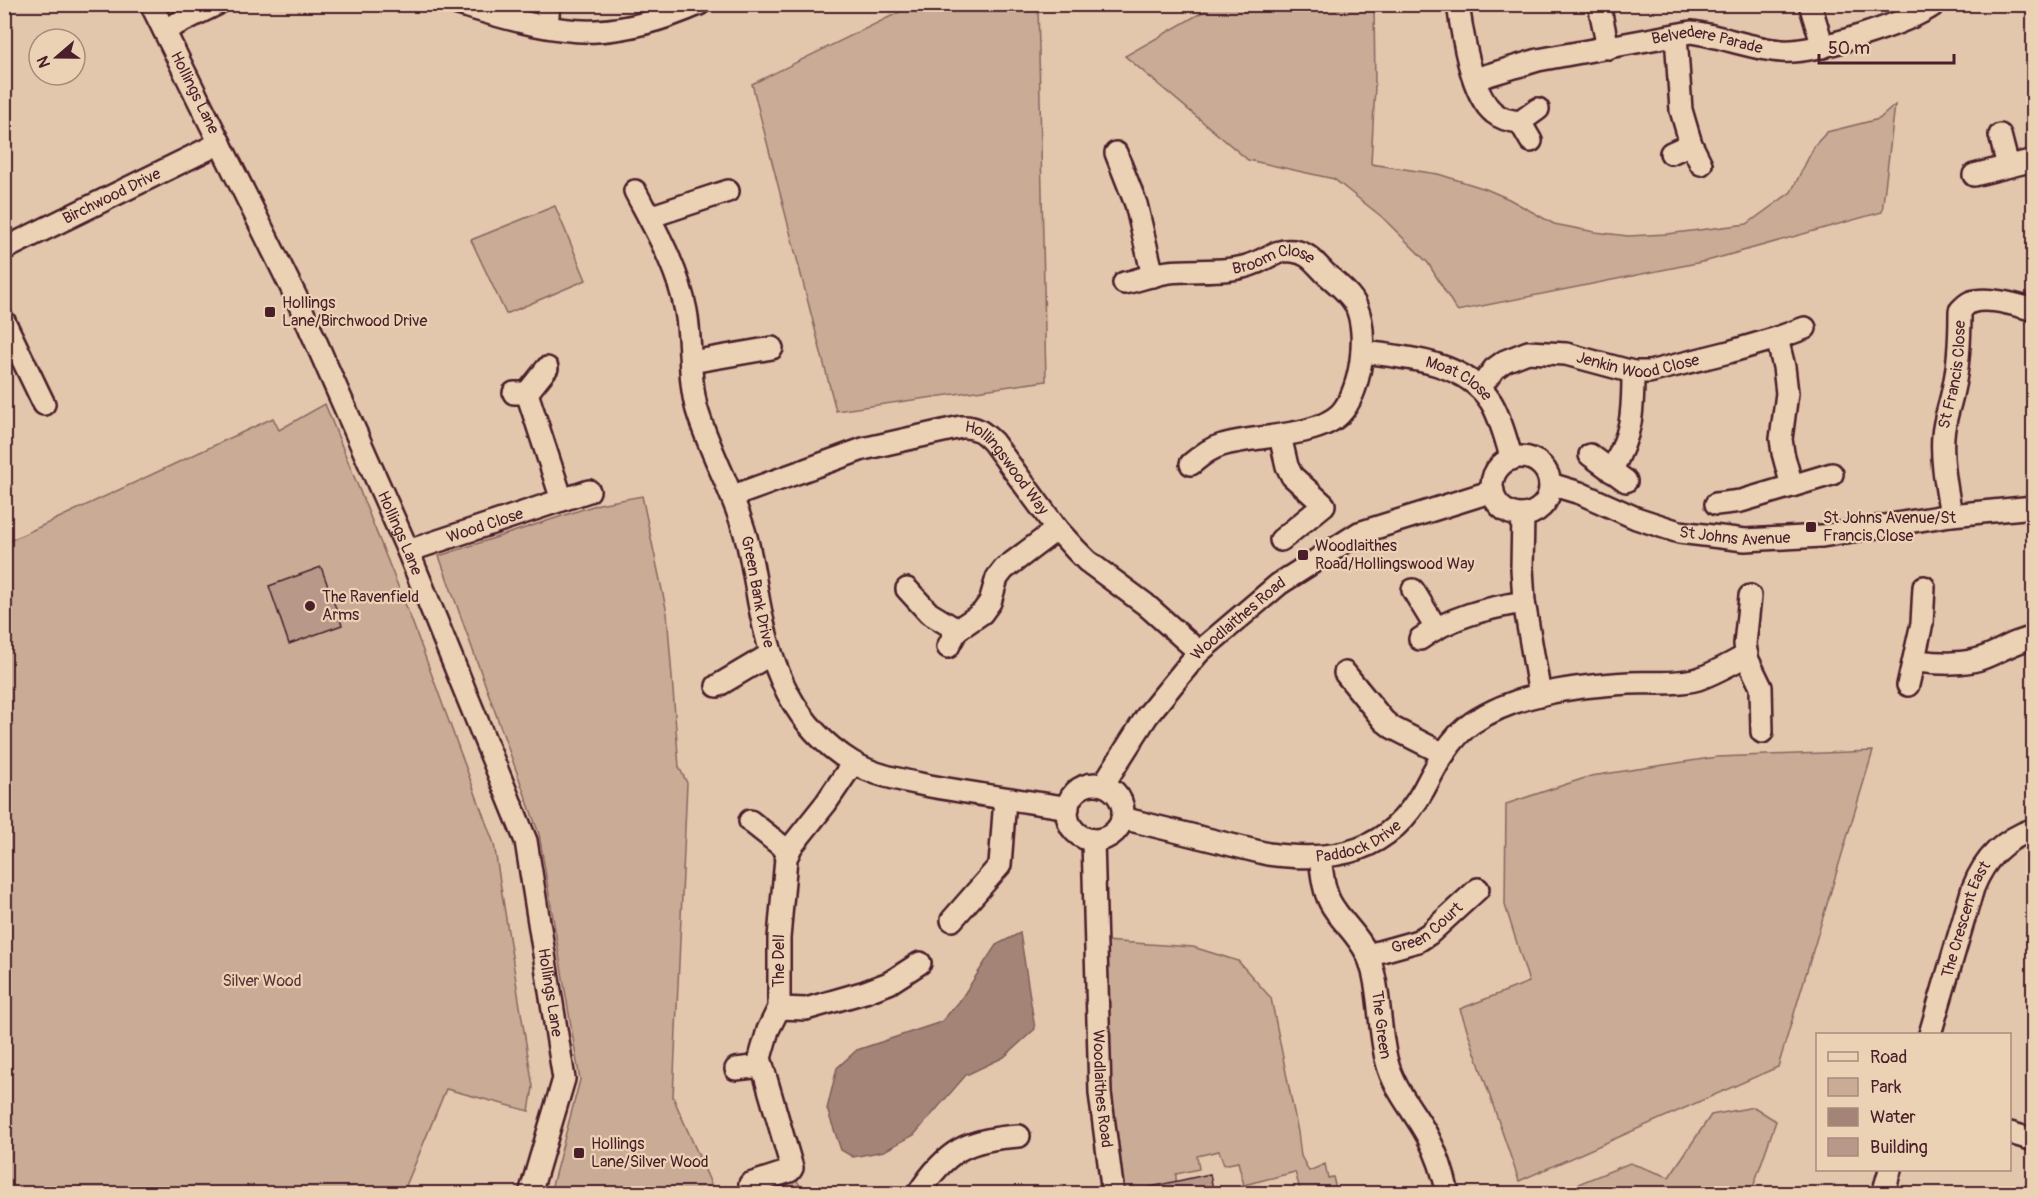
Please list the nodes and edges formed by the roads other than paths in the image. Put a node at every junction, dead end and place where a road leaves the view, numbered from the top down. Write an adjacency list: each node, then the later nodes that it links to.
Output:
1 (151, 4): 11 (street, Hollings Lane)
2 (217, 4): 11 (street)
3 (458, 4): 10 (street)
4 (549, 4): 10 (street)
5 (699, 4): 10 (street)
6 (1458, 4): 15 (street)
7 (1599, 4): 14 (street)
8 (1810, 4): 13 (street)
9 (1935, 4): 13 (street, Belvedere Parade)
10 (547, 26)
11 (164, 30): 20 (street, Hollings Lane)
12 (1676, 35): 13 (street, Belvedere Parade); 14 (street, Belvedere Parade); 21 (street)
13 (1823, 47)
14 (1608, 48): 15 (street, Belvedere Parade)
15 (1475, 79): 17 (street)
16 (1538, 109): 17 (street)
17 (1520, 122): 19 (street)
18 (2000, 135): 26 (street)
19 (1531, 141)
20 (220, 143): 31 (street, Birchwood Drive); 62 (street, Hollings Lane)
21 (1691, 144): 23 (street); 25 (street)
22 (1116, 153): 32 (street)
23 (1671, 153)
24 (2034, 160): 26 (street)
25 (1701, 164)
26 (2008, 166): 27 (street)
27 (1974, 175)
28 (635, 191): 30 (street, Green Bank Drive)
29 (728, 191): 30 (street)
30 (649, 217): 40 (street, Green Bank Drive)
31 (4, 249)
32 (1153, 276): 33 (street, Broom Close); 39 (street, Broom Close)
33 (1125, 283)
34 (2034, 310): 59 (street, St Francis Close)
35 (4, 321): 44 (street)
36 (1805, 328): 37 (street, Jenkin Wood Close)
37 (1777, 338): 42 (street, Jenkin Wood Close); 51 (street)
38 (772, 348): 40 (street)
39 (1362, 352): 43 (street, Moat Close); 45 (street)
40 (692, 362): 54 (street, Green Bank Drive)
41 (547, 368): 55 (street)
42 (1633, 372): 43 (street, Jenkin Wood Close); 46 (street)
43 (1480, 388): 47 (street, Moat Close)
44 (44, 404)
45 (1281, 436): 48 (street); 61 (street)
46 (1590, 455)
47 (1512, 459): 50 (street); 53 (street)
48 (1191, 464)
49 (1832, 474): 51 (street)
50 (1550, 484): 58 (street); 59 (street, St Johns Avenue)
51 (1792, 486): 56 (street)
52 (589, 490): 55 (street, Wood Close)
53 (1492, 490): 58 (street); 69 (street, Woodlaithes Road)
54 (733, 496): 60 (street, Hollingswood Way); 70 (street, Green Bank Drive)
55 (562, 500): 62 (street, Wood Close)
56 (1716, 504)
57 (2034, 507): 59 (street, St Johns Avenue)
58 (1523, 515): 67 (street)
59 (1951, 516)
60 (1057, 529): 64 (street); 69 (street, Hollingswood Way)
61 (1281, 540)
62 (408, 551): 102 (street, Hollings Lane)
63 (1924, 586): 72 (street)
64 (908, 589)
65 (1413, 590): 67 (street)
66 (1750, 596): 71 (street)
67 (1524, 602): 76 (street)
68 (2034, 638): 72 (street)
69 (1199, 652): 80 (street, Woodlaithes Road)
70 (771, 654): 75 (street); 79 (street, Green Bank Drive)
71 (1747, 655): 76 (street, Paddock Drive); 77 (street)
72 (1914, 661): 74 (street)
73 (1345, 673): 78 (street)
74 (1908, 685)
75 (717, 686)
76 (1540, 695): 78 (street, Paddock Drive)
77 (1762, 732)
78 (1444, 754): 88 (street, Paddock Drive)
79 (853, 763): 81 (street, Green Bank Drive); 87 (street, The Dell)
80 (1103, 785): 82 (street); 83 (street)
81 (1005, 799): 82 (street, Green Bank Drive); 90 (street)
82 (1068, 808): 86 (street)
83 (1122, 818): 86 (street); 88 (street, Paddock Drive)
84 (750, 821): 87 (street)
85 (2034, 829): 94 (street, The Crescent East)
86 (1093, 840): 104 (street, Woodlaithes Road)
87 (789, 852): 93 (street, The Dell)
88 (1320, 857): 91 (street, The Green)
89 (1478, 889): 91 (street, Green Court)
90 (952, 920)
91 (1368, 956): 105 (street, The Green)
92 (920, 963): 93 (street)
93 (778, 1008): 95 (street, The Dell)
94 (1931, 1033)
95 (762, 1066): 96 (street); 101 (street, The Dell)
96 (736, 1069)
97 (2011, 1133): 99 (street)
98 (1019, 1136): 103 (street)
99 (2034, 1140)
100 (1890, 1171): 106 (street)
101 (750, 1184)
102 (530, 1194)
103 (918, 1194)
104 (1113, 1194)
105 (1448, 1194)
106 (1883, 1194)

